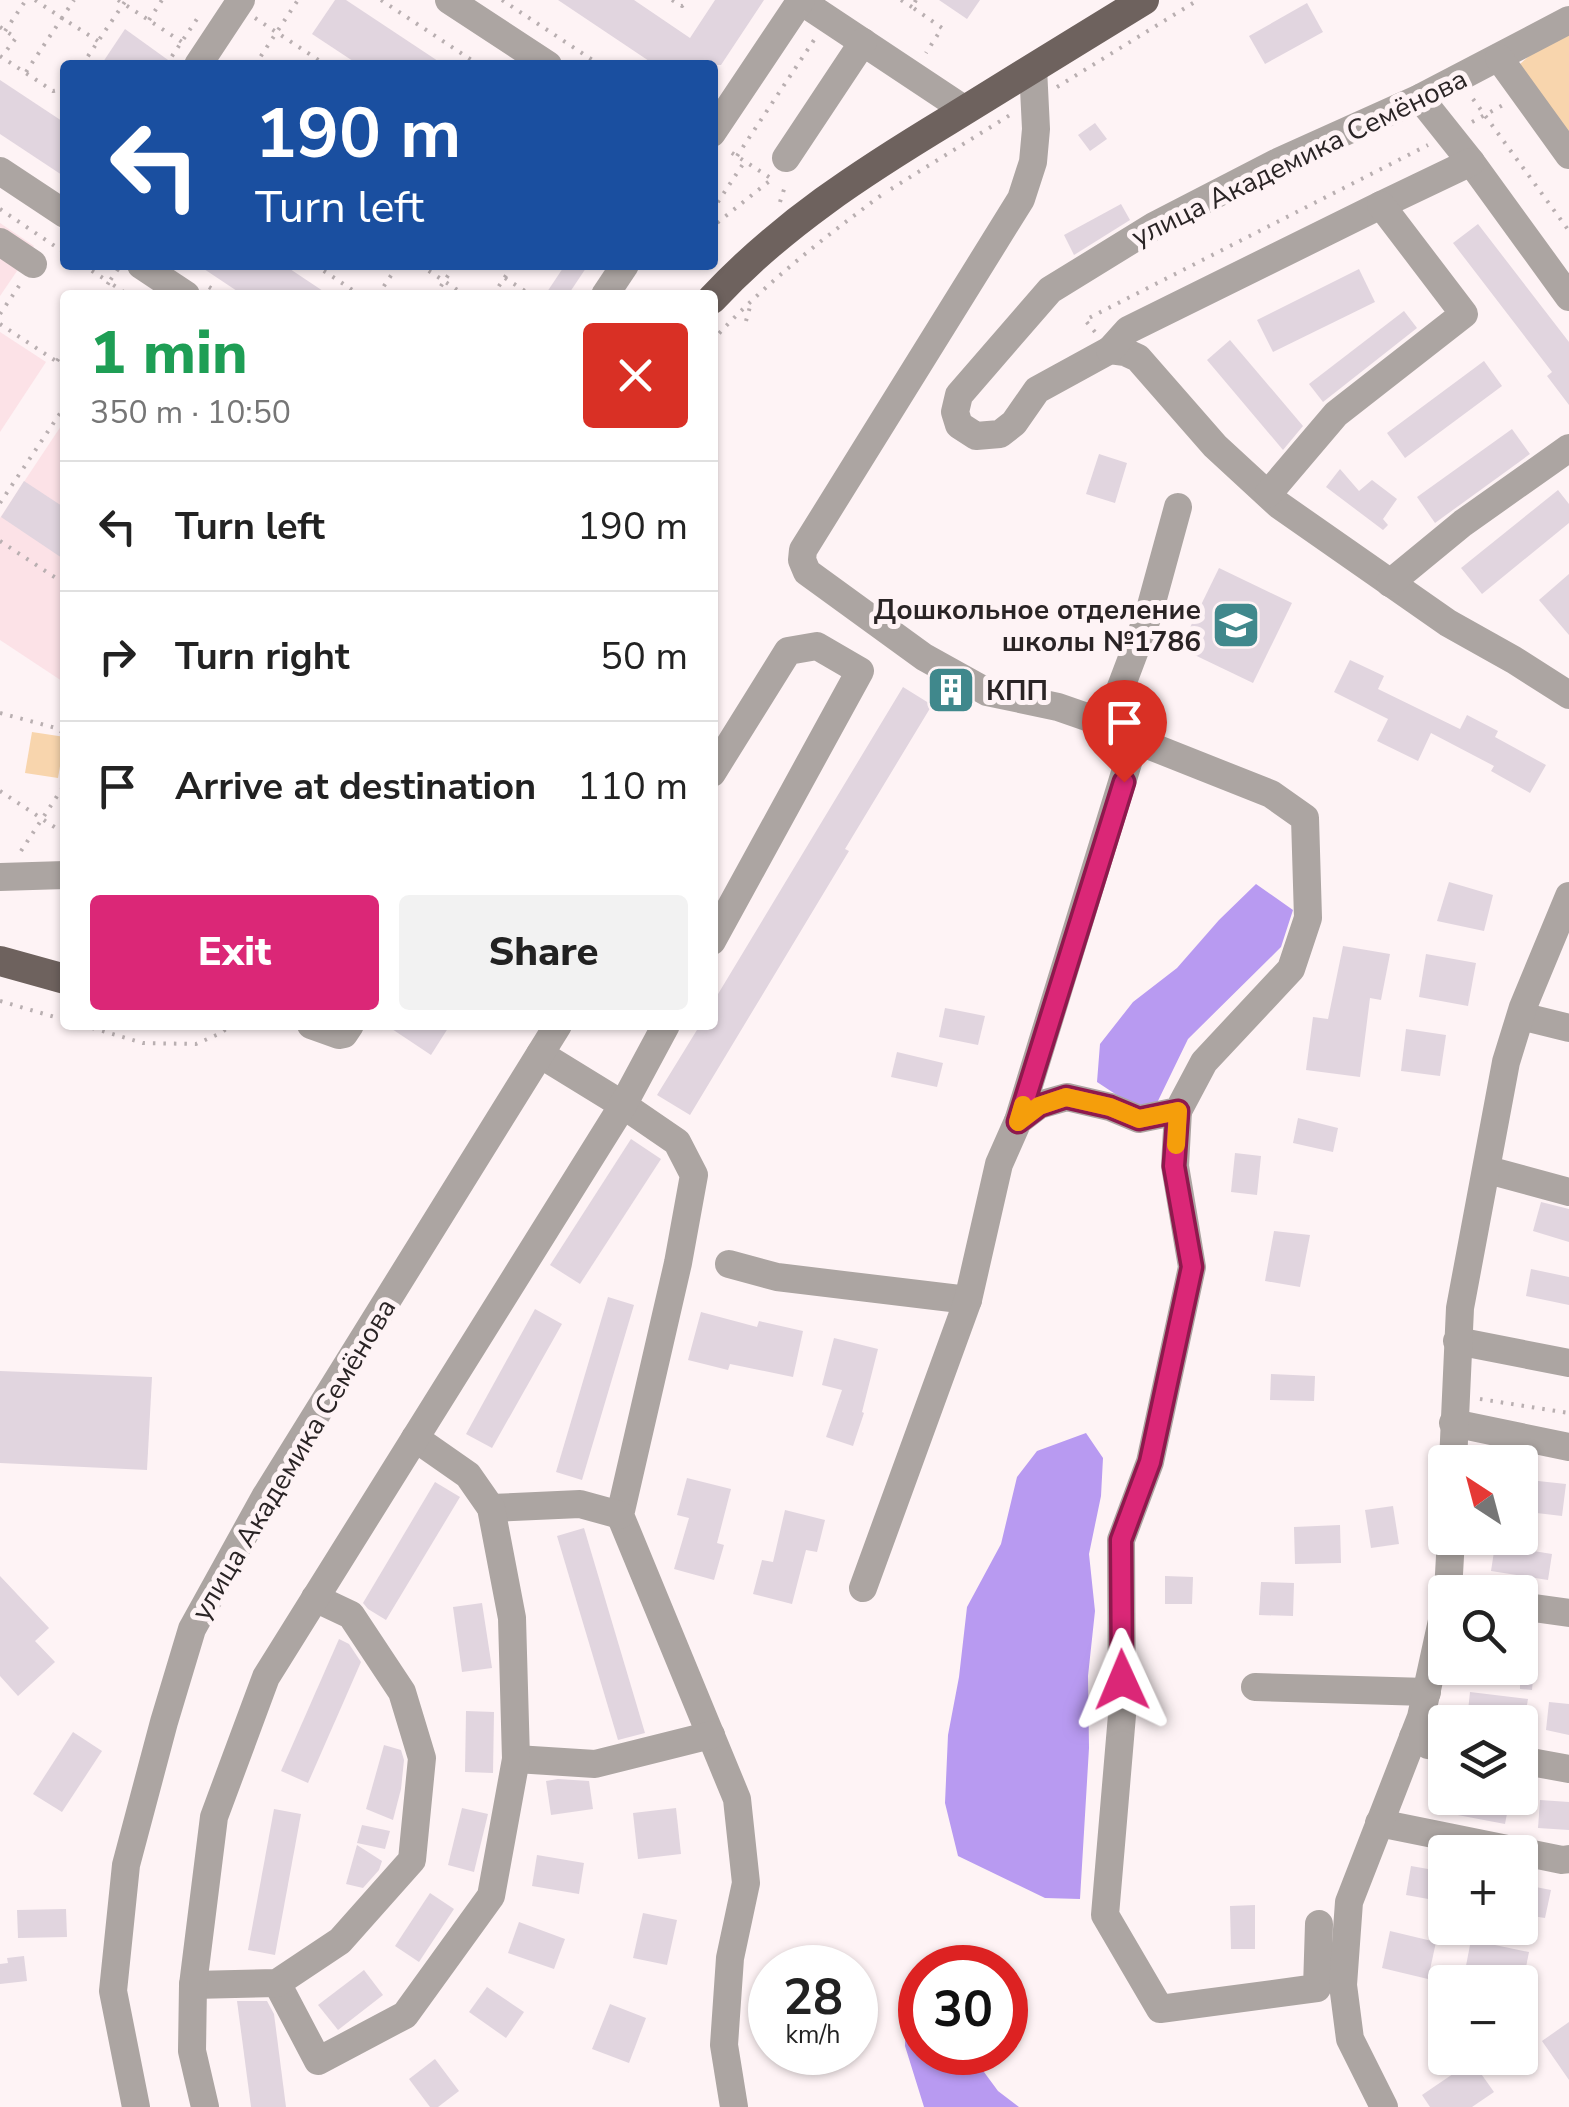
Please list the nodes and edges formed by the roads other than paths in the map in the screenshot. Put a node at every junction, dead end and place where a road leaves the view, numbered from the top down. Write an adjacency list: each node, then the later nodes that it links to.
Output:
1 (449, 0): 9 (street)
2 (801, 0): 6 (street); 13 (street)
3 (1144, 0): 10 (main road)
4 (239, 3): 7 (street)
5 (1569, 20): 8 (street, улица Академика Семёнова)
6 (863, 42): 12 (street); 15 (street)
7 (190, 54)
8 (1500, 58): 11 (street, улица Академика Семёнова); 14 (street)
9 (540, 60)
10 (1034, 68): 12 (main road); 32 (street)
11 (1420, 98): 16 (street); 26 (street, улица Академика Семёнова)
12 (965, 110): 24 (main road)
13 (718, 140)
14 (1569, 155)
15 (786, 158)
16 (1472, 162): 18 (street); 25 (street)
17 (0, 171): 19 (street)
18 (1381, 204): 26 (street); 28 (street)
19 (60, 211)
20 (0, 242): 21 (street)
21 (33, 264)
22 (148, 270): 23 (street)
23 (178, 290)
24 (718, 293)
25 (1569, 297)
26 (1117, 351): 28 (street)
27 (1569, 448): 30 (street)
28 (1268, 494): 30 (street)
29 (1178, 506): 32 (street)
30 (1390, 583): 31 (street)
31 (1569, 695)
32 (1107, 724): 33 (street)
33 (1135, 740): 47 (street); 48 (street)
34 (718, 762): 38 (street)
35 (8, 867): 36 (street)
36 (60, 874)
37 (1567, 907): 41 (street)
38 (718, 930)
39 (0, 961): 40 (main road)
40 (60, 978)
41 (1521, 1016): 42 (street); 49 (street)
42 (1569, 1028)
43 (555, 1030): 45 (street, улица Академика Семёнова)
44 (663, 1030): 46 (street)
45 (540, 1054): 46 (street); 79 (street, улица Академика Семёнова)
46 (623, 1105): 56 (street); 60 (street)
47 (1178, 1111): 48 (street); 76 (street)
48 (1018, 1122): 52 (street)
49 (1488, 1170): 50 (street); 53 (street)
50 (1569, 1192)
51 (729, 1264): 52 (street)
52 (968, 1300): 61 (street)
53 (1457, 1341): 54 (street); 55 (street)
54 (1569, 1363)
55 (1454, 1409): 57 (street); 58 (street)
56 (415, 1438): 59 (street); 62 (street)
57 (1453, 1445)
58 (1569, 1447)
59 (492, 1508): 60 (street); 71 (street)
60 (620, 1515): 68 (street)
61 (864, 1588)
62 (315, 1598): 77 (street); 78 (street)
63 (1538, 1609): 64 (street)
64 (1569, 1614)
65 (1428, 1685): 67 (street)
66 (1254, 1687): 67 (street)
67 (1427, 1692): 69 (street)
68 (711, 1735): 71 (street); 81 (street)
69 (1413, 1737): 70 (street); 74 (street)
70 (1428, 1745)
71 (516, 1759): 77 (street)
72 (1538, 1763): 73 (street)
73 (1569, 1769)
74 (1379, 1823): 75 (street); 82 (street)
75 (1569, 1859)
76 (1319, 1924)
77 (277, 1982): 78 (street)
78 (193, 1985): 80 (street)
79 (136, 2107)
80 (204, 2107)
81 (734, 2107)
82 (1384, 2107)

